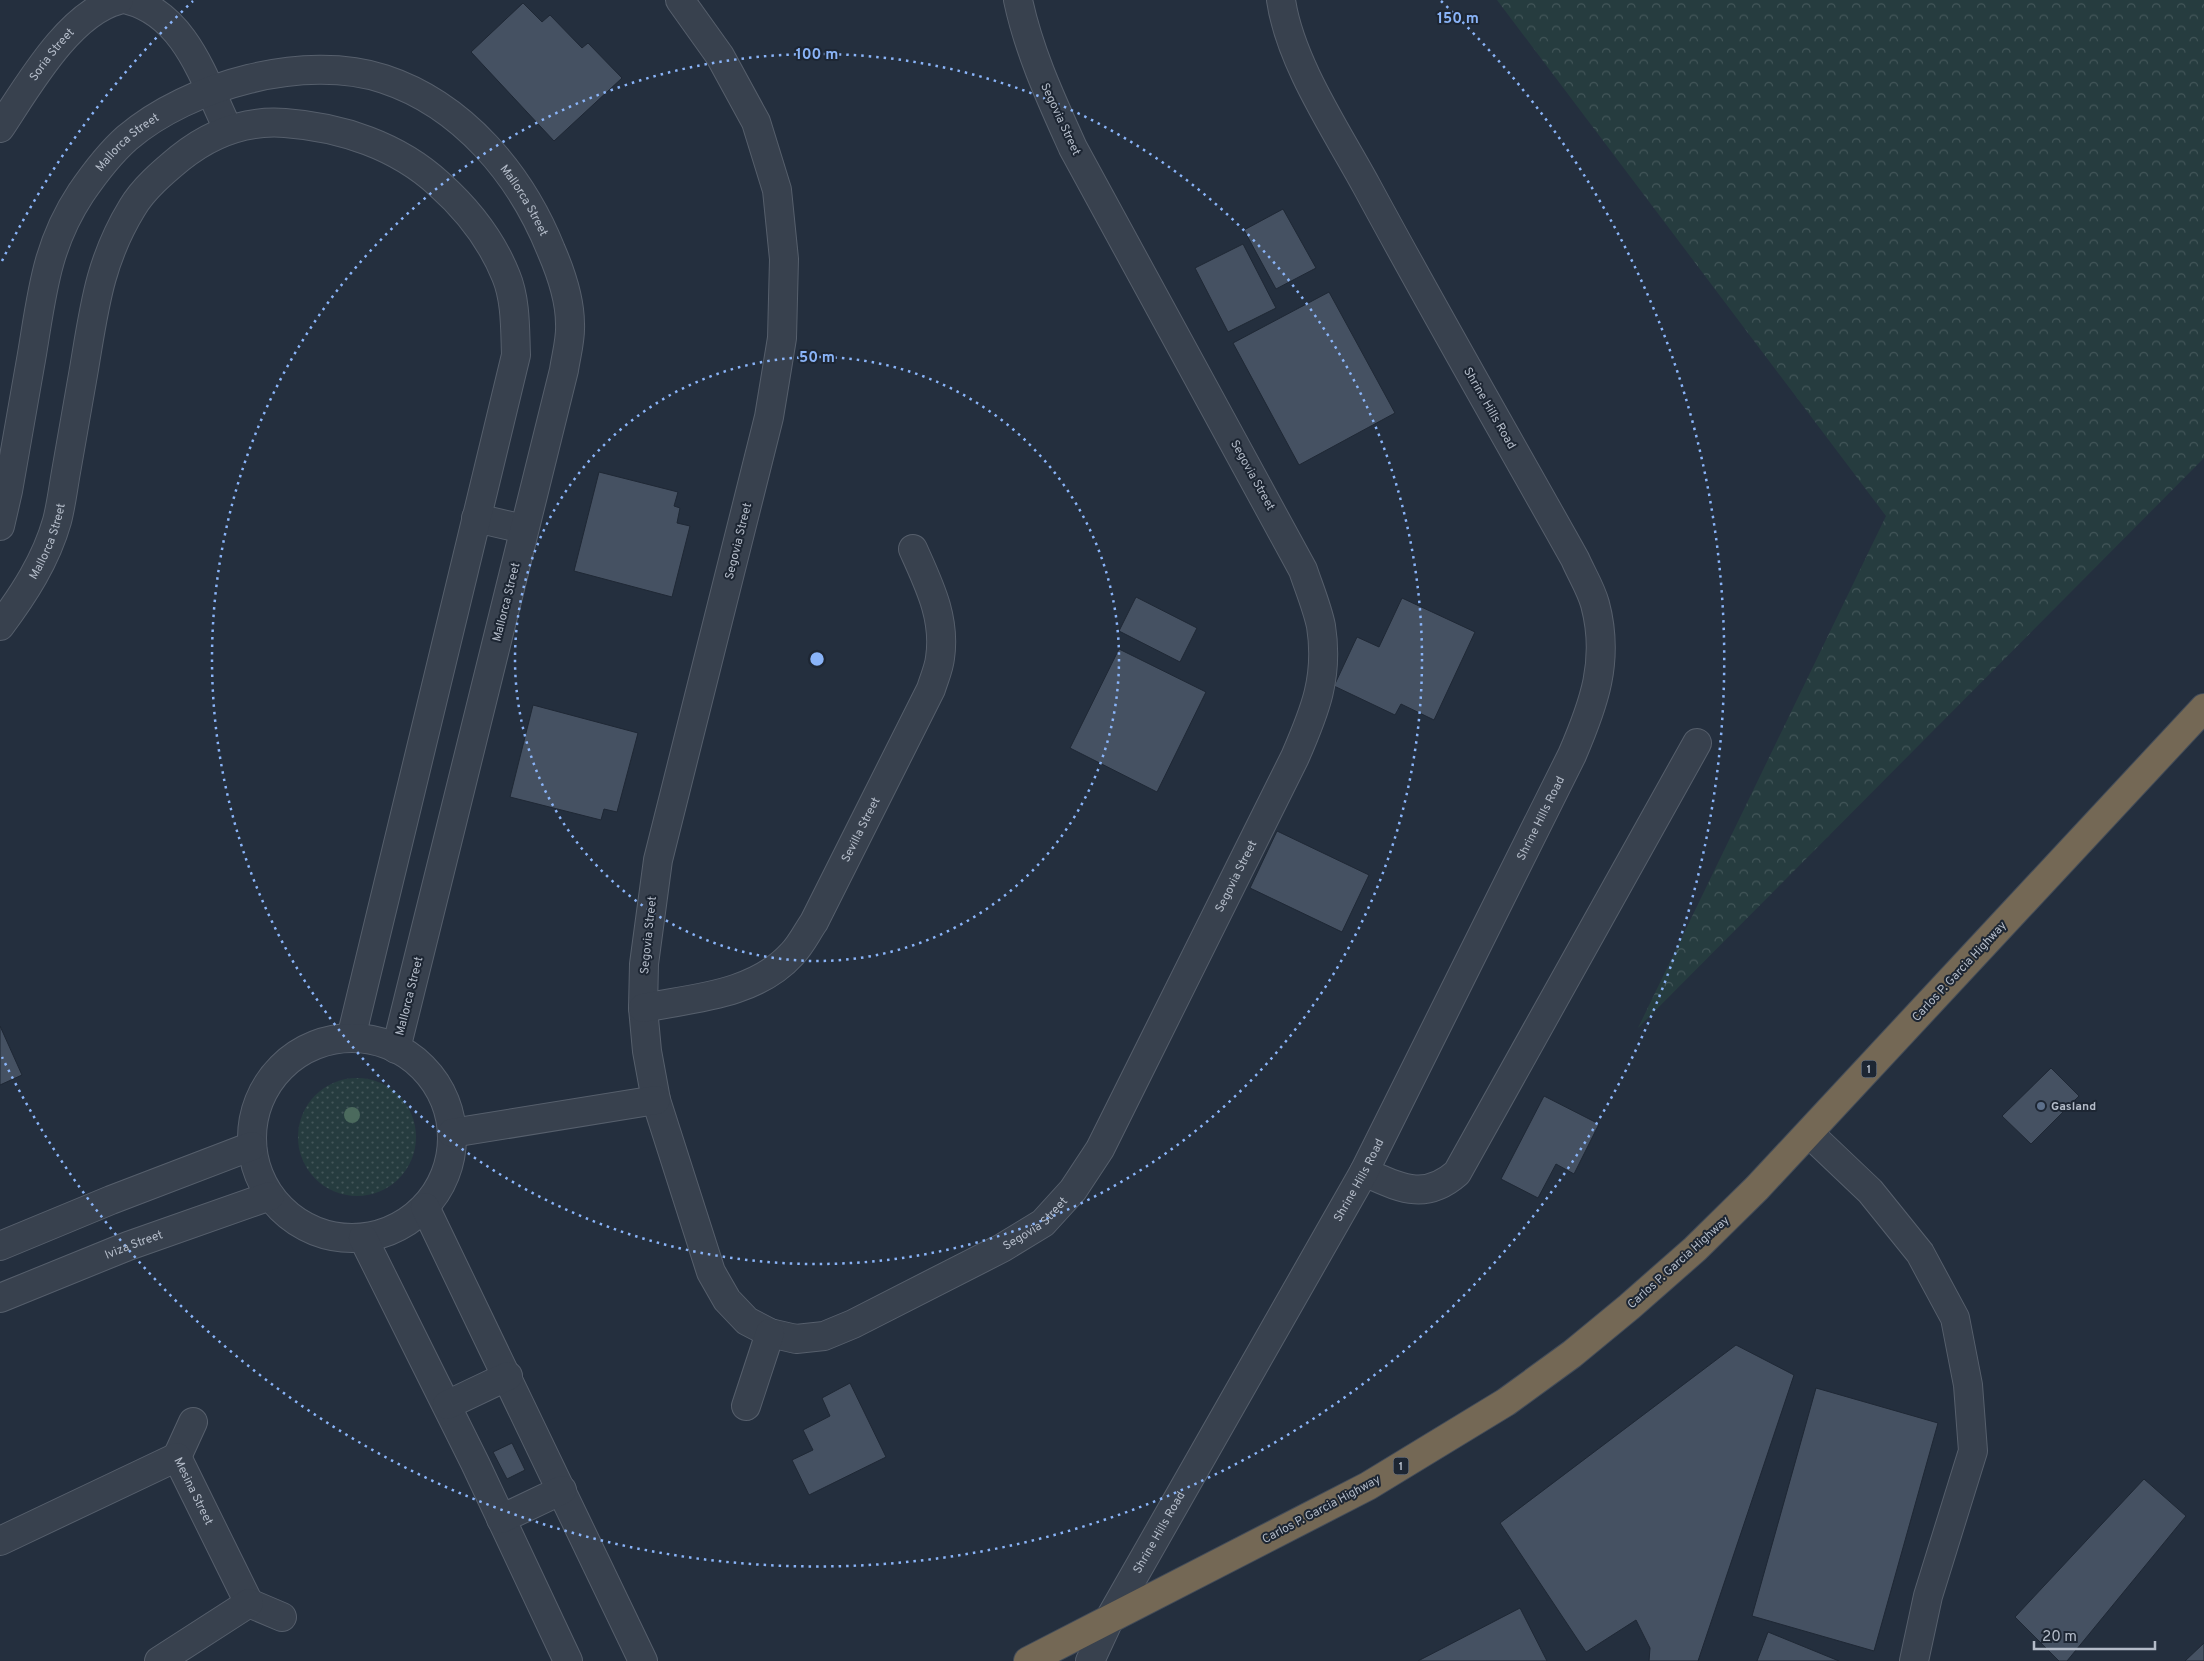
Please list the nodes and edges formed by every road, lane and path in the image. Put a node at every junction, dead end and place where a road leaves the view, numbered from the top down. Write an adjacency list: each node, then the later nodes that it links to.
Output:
1 (119, 0): 7 (street, Soria Street)
2 (128, 0): 6 (street)
3 (680, 0): 16 (street, Segovia Street)
4 (1018, 0): 29 (street, Segovia Street)
5 (1281, 0): 23 (street, Shrine Hills Road)
6 (209, 90): 8 (street); 10 (street, Mallorca Street); 11 (street, Mallorca Street)
7 (0, 128)
8 (228, 129): 9 (street, Mallorca Street); 13 (street, Mallorca Street)
9 (476, 518): 11 (street); 17 (street, Mallorca Street)
10 (0, 526)
11 (524, 529): 18 (street, Mallorca Street)
12 (913, 549): 16 (street, Sevilla Street)
13 (0, 626)
14 (2204, 708): 21 (highway, Carlos P. Garcia Highway / 1)
15 (1696, 743): 23 (street)
16 (643, 1008): 19 (street, Segovia Street)
17 (352, 1038): 18 (street); 22 (street)
18 (396, 1049): 20 (street)
19 (656, 1100): 20 (street); 29 (street, Segovia Street)
20 (452, 1133): 25 (street)
21 (1810, 1134): 40 (highway, Carlos P. Garcia Highway / 1); 46 (street)
22 (252, 1146): 24 (street); 27 (street)
23 (1364, 1172): 40 (street, Shrine Hills Road)
24 (270, 1196): 26 (street); 28 (street, Iviza Street)
25 (426, 1207): 26 (street); 30 (street)
26 (364, 1238): 31 (street)
27 (0, 1246)
28 (0, 1298)
29 (770, 1333): 32 (street)
30 (508, 1376): 31 (street); 35 (street)
31 (446, 1405): 36 (street)
32 (746, 1406)
33 (193, 1422): 34 (street)
34 (177, 1457): 37 (street, Mesina Street); 38 (street, Mesina Street)
35 (562, 1490): 36 (street); 43 (street)
36 (501, 1519): 42 (street)
37 (0, 1541)
38 (249, 1603): 39 (street); 41 (street)
39 (282, 1617)
40 (1110, 1618): 44 (highway, Carlos P. Garcia Highway / 1); 45 (street, Shrine Hills Road)
41 (159, 1661)
42 (568, 1661)
43 (643, 1661)
44 (1028, 1661)
45 (1090, 1661)
46 (1914, 1661)

